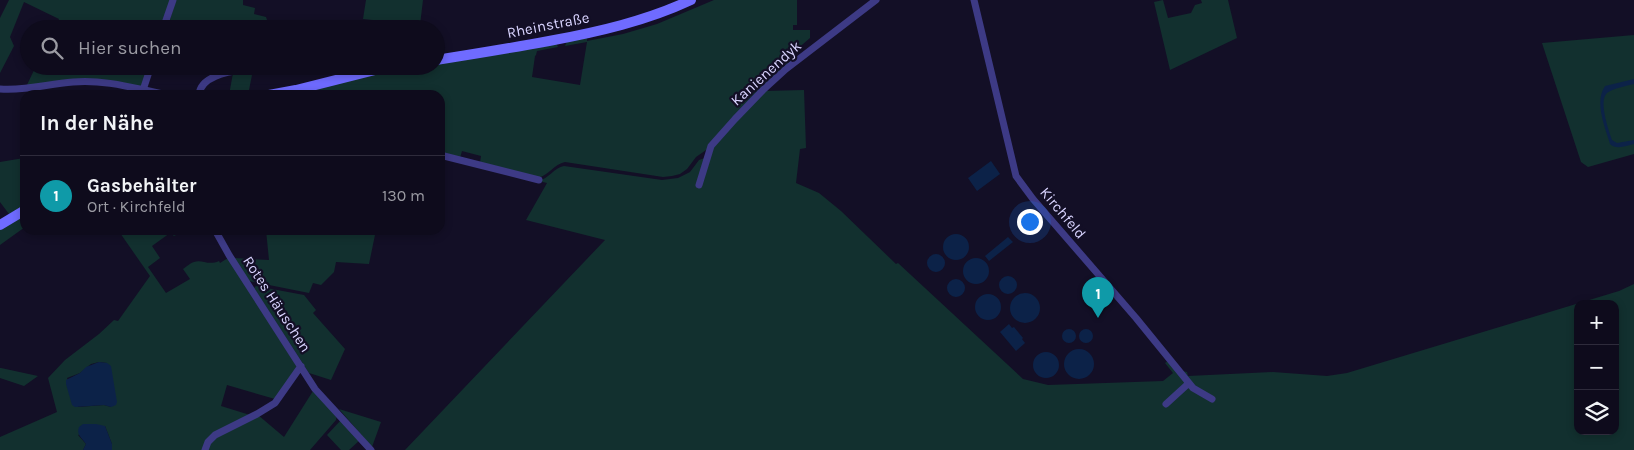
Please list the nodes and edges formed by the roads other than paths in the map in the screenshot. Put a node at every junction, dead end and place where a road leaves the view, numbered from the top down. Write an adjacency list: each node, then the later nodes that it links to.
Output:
1 (173, 0): 5 (street)
2 (691, 0): 6 (main road, Rheinstraße)
3 (876, 0): 16 (street, Kanienendyk)
4 (974, 0): 21 (street, Kirchfeld)
5 (166, 20)
6 (445, 59)
7 (148, 75): 11 (street)
8 (219, 75): 12 (street)
9 (360, 75): 13 (main road)
10 (0, 89): 11 (street)
11 (143, 90)
12 (199, 90)
13 (307, 90)
14 (445, 156): 15 (street)
15 (539, 180)
16 (699, 185)
17 (20, 213): 18 (main road)
18 (0, 225)
19 (218, 235): 20 (street, Rotes Häuschen)
20 (301, 366): 24 (street, Rotes Häuschen); 25 (street, Rotes Häuschen)
21 (1189, 383): 22 (street, Kirchfeld); 23 (street)
22 (1212, 399)
23 (1166, 404)
24 (205, 450)
25 (371, 450)

